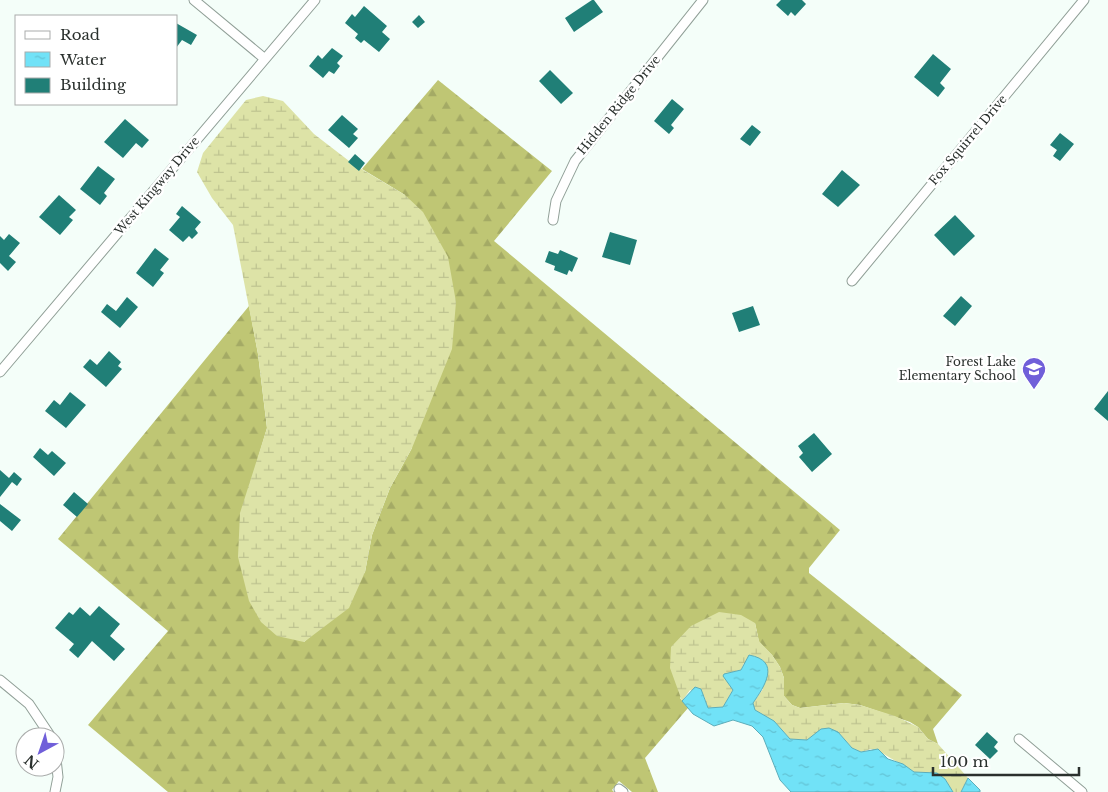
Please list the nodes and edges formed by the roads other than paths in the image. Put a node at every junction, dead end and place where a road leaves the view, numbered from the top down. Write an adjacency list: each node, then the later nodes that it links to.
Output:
1 (194, 0): 5 (street)
2 (315, 0): 5 (street, West Kingway Drive)
3 (703, 0): 6 (street, Hidden Ridge Drive)
4 (1084, 0): 7 (street, Fox Squirrel Drive)
5 (265, 59): 8 (street, West Kingway Drive)
6 (552, 220)
7 (852, 281)
8 (0, 372)
9 (0, 680): 10 (street)
10 (46, 727)
11 (1019, 739): 14 (street)
12 (58, 777): 13 (street)
13 (55, 792)
14 (1082, 792)

